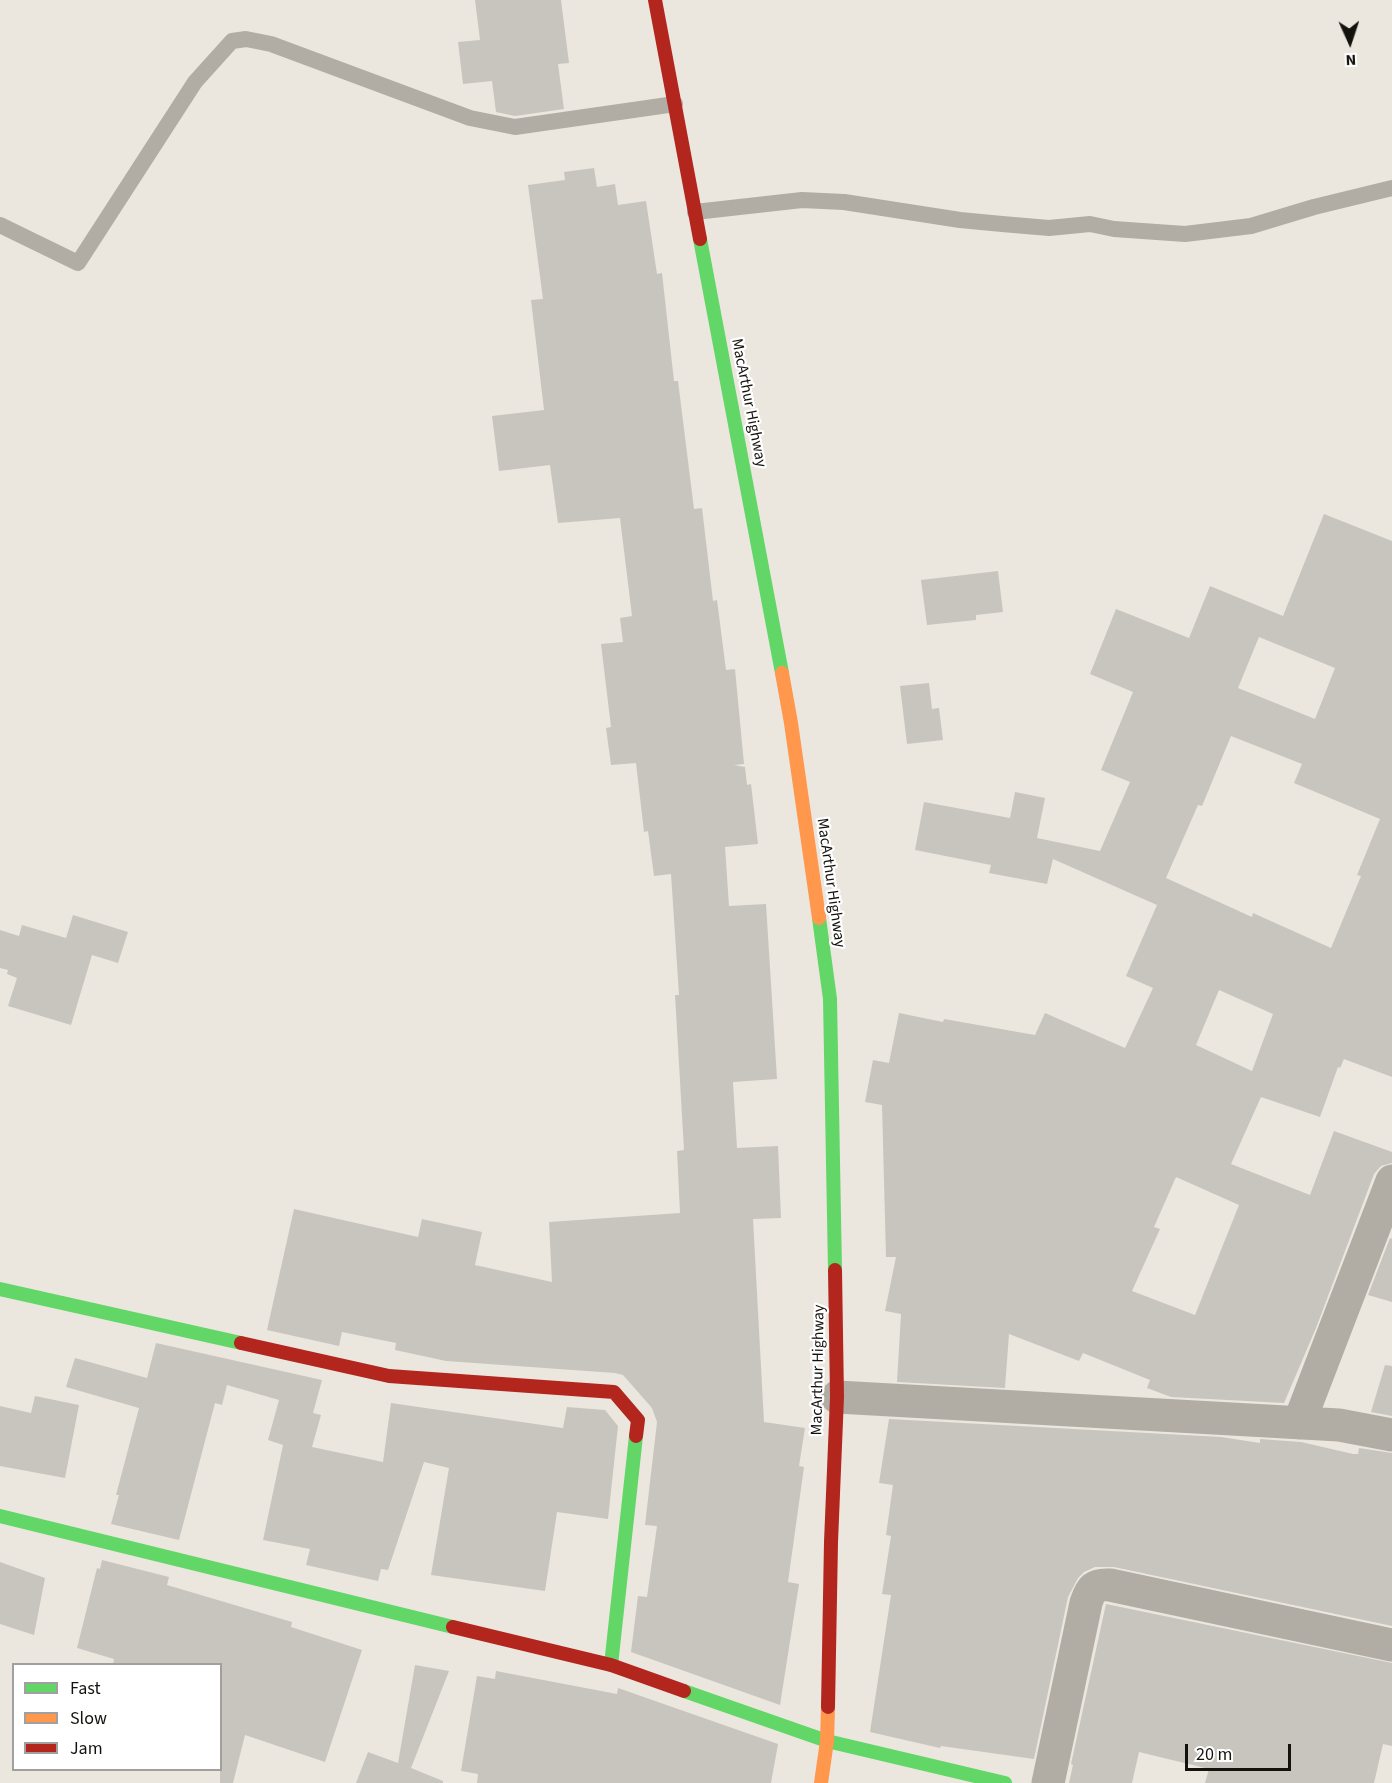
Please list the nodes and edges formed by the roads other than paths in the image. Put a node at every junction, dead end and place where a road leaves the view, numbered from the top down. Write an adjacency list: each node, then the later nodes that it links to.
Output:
1 (655, 0): 2 (main road, MacArthur Highway)
2 (675, 104): 4 (main road, MacArthur Highway); 5 (lane)
3 (1392, 188): 4 (lane)
4 (695, 212): 8 (main road, MacArthur Highway)
5 (0, 225)
6 (1392, 1181): 9 (street)
7 (0, 1289): 13 (main road)
8 (837, 1397): 9 (street); 14 (main road, MacArthur Highway)
9 (1299, 1423): 10 (street)
10 (1392, 1435)
11 (0, 1516): 13 (main road)
12 (1392, 1645): 17 (street)
13 (611, 1665): 14 (main road)
14 (827, 1741): 15 (main road, MacArthur Highway); 16 (main road)
15 (821, 1783)
16 (1005, 1783)
17 (1048, 1783)

